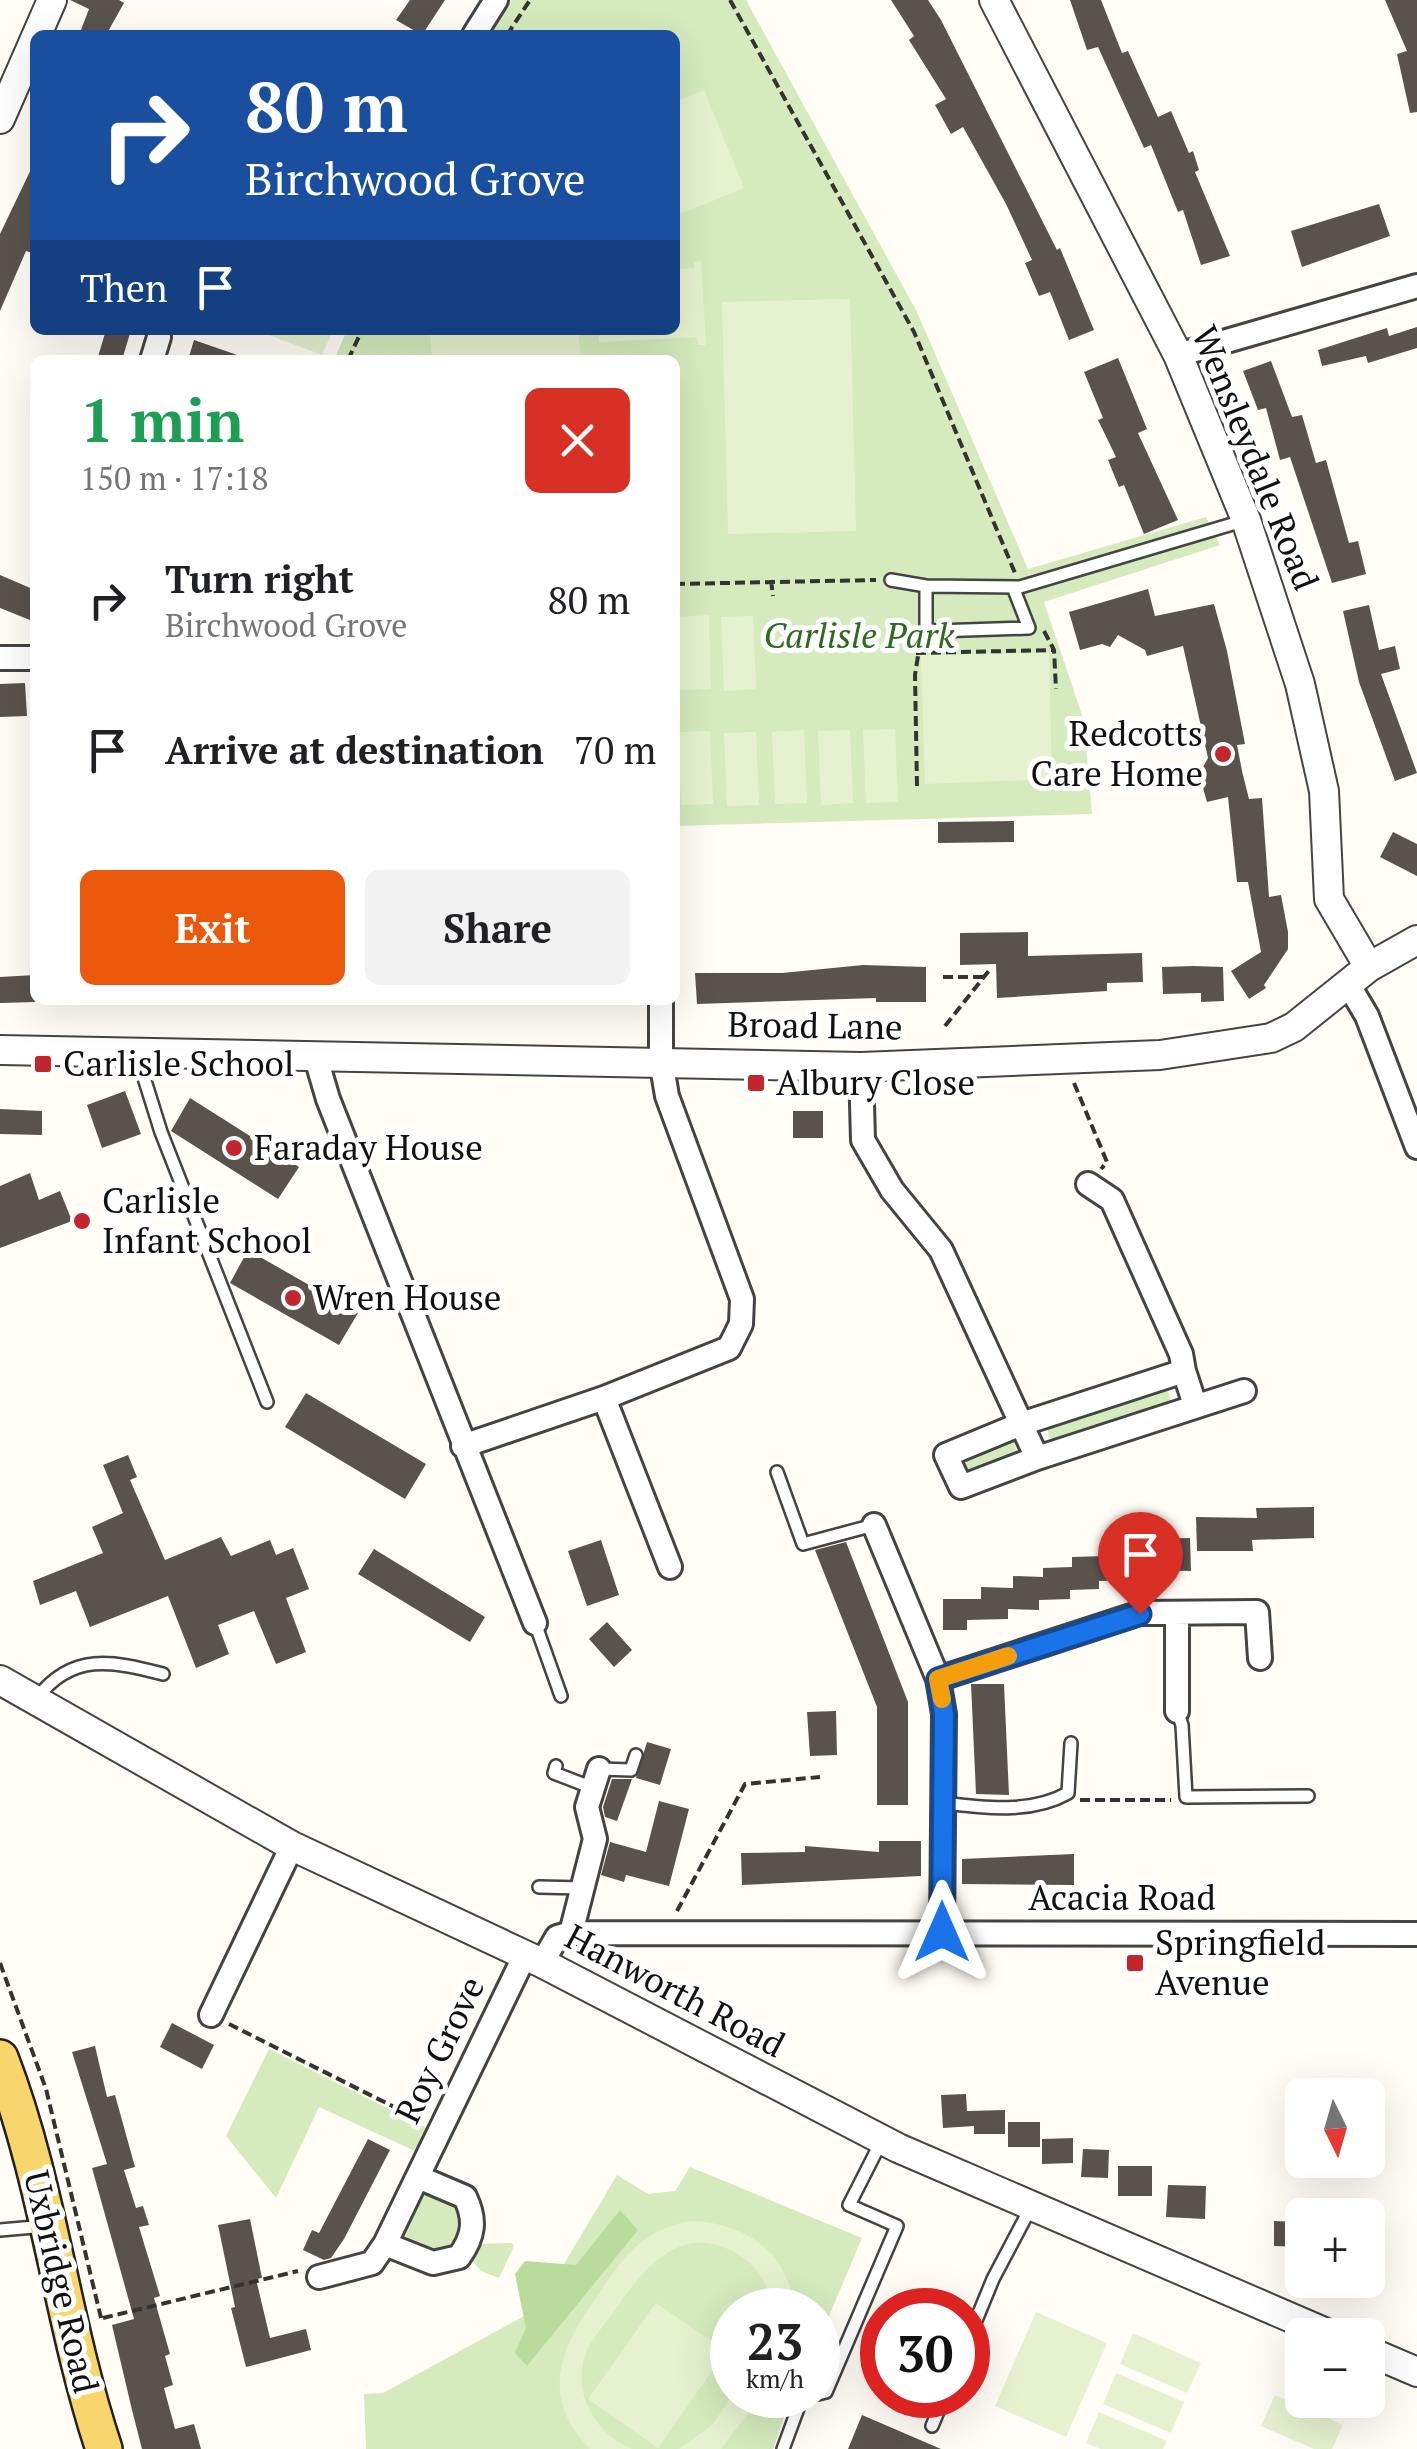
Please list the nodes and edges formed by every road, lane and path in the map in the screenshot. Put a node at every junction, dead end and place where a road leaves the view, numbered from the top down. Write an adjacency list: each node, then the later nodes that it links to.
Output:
1 (52, 0): 6 (street)
2 (496, 0): 7 (street)
3 (530, 0): 8 (path)
4 (730, 0): 20 (path)
5 (994, 0): 14 (street, Wensleydale Road)
6 (40, 30)
7 (477, 30)
8 (510, 30)
9 (30, 54): 10 (street)
10 (0, 119)
11 (1417, 286): 14 (street)
12 (158, 337): 13 (street)
13 (153, 355)
14 (1178, 355): 15 (street, Wensleydale Road)
15 (1246, 520): 20 (lane); 32 (street, Wensleydale Road)
16 (771, 580): 17 (path); 18 (path); 21 (path)
17 (891, 580): 19 (lane)
18 (680, 584)
19 (926, 586): 20 (lane); 23 (lane)
20 (1016, 587): 22 (lane)
21 (772, 596)
22 (1029, 628): 23 (lane); 24 (path)
23 (926, 629): 25 (path)
24 (1054, 650): 25 (path); 28 (path)
25 (916, 653): 29 (path)
26 (0, 658): 27 (street)
27 (30, 658)
28 (1056, 689)
29 (917, 786)
30 (1417, 940): 32 (street, Broad Lane)
31 (991, 968): 33 (path)
32 (1359, 975): 41 (street, Broad Lane); 43 (street)
33 (984, 976): 34 (path); 36 (path)
34 (944, 977)
35 (662, 1005): 40 (street)
36 (945, 1026)
37 (0, 1050): 38 (street, Broad Lane)
38 (136, 1052): 39 (street, Broad Lane); 48 (lane)
39 (316, 1058): 40 (street, Broad Lane); 51 (street)
40 (661, 1060): 42 (street, Broad Lane); 47 (street)
41 (1066, 1062): 42 (street, Broad Lane); 44 (path)
42 (860, 1066): 50 (street)
43 (1417, 1147)
44 (1088, 1184): 45 (street)
45 (1184, 1371): 49 (street); 50 (street)
46 (1244, 1391): 49 (street)
47 (604, 1398): 51 (street); 55 (street)
48 (267, 1402)
49 (1195, 1405): 52 (street)
50 (1021, 1424): 52 (street); 52 (street)
51 (463, 1446): 57 (street)
52 (1037, 1458)
53 (777, 1472): 54 (lane)
54 (874, 1525): 60 (street)
55 (670, 1567)
56 (1177, 1614): 58 (street); 60 (street); 64 (street)
57 (535, 1624): 62 (lane)
58 (1260, 1658)
59 (163, 1674): 63 (lane)
60 (938, 1679): 73 (street)
61 (0, 1680): 63 (street, Hanworth Road)
62 (561, 1696)
63 (34, 1702): 74 (street, Hanworth Road)
64 (1177, 1711): 72 (lane)
65 (1071, 1744): 70 (lane)
66 (636, 1755): 69 (lane)
67 (556, 1766): 69 (lane)
68 (820, 1777): 79 (path)
69 (596, 1778): 76 (street)
70 (1068, 1793): 72 (path); 73 (lane)
71 (1308, 1796): 72 (lane)
72 (1186, 1797)
73 (943, 1803): 77 (street)
74 (292, 1846): 81 (street, Hanworth Road); 82 (street)
75 (539, 1887): 76 (lane)
76 (582, 1888): 78 (street)
77 (942, 1932): 79 (street, Acacia Road); 80 (street, Acacia Road)
78 (571, 1933): 79 (street, Acacia Road); 81 (street)
79 (666, 1933)
80 (1417, 1934)
81 (534, 1959): 84 (street, Roy Grove); 86 (street, Hanworth Road)
82 (211, 2015): 84 (path)
83 (0, 2058): 85 (main road, Uxbridge Road)
84 (439, 2130): 87 (street, Roy Grove)
85 (13, 2131): 89 (main road, Uxbridge Road)
86 (882, 2140): 88 (street, Hanworth Road); 97 (lane)
87 (418, 2176): 91 (street, Roy Grove); 91 (street, Roy Grove)
88 (1031, 2207): 93 (lane); 95 (street, Hanworth Road)
89 (50, 2226): 90 (lane); 102 (main road, Uxbridge Road)
90 (0, 2230)
91 (385, 2244): 92 (street)
92 (318, 2277): 94 (path)
93 (989, 2288)
94 (101, 2318)
95 (1291, 2318)
96 (1385, 2358): 98 (street)
97 (840, 2359)
98 (1417, 2372)
99 (794, 2418): 103 (lane)
100 (935, 2418): 101 (lane)
101 (932, 2426)
102 (104, 2449)
103 (783, 2449)

